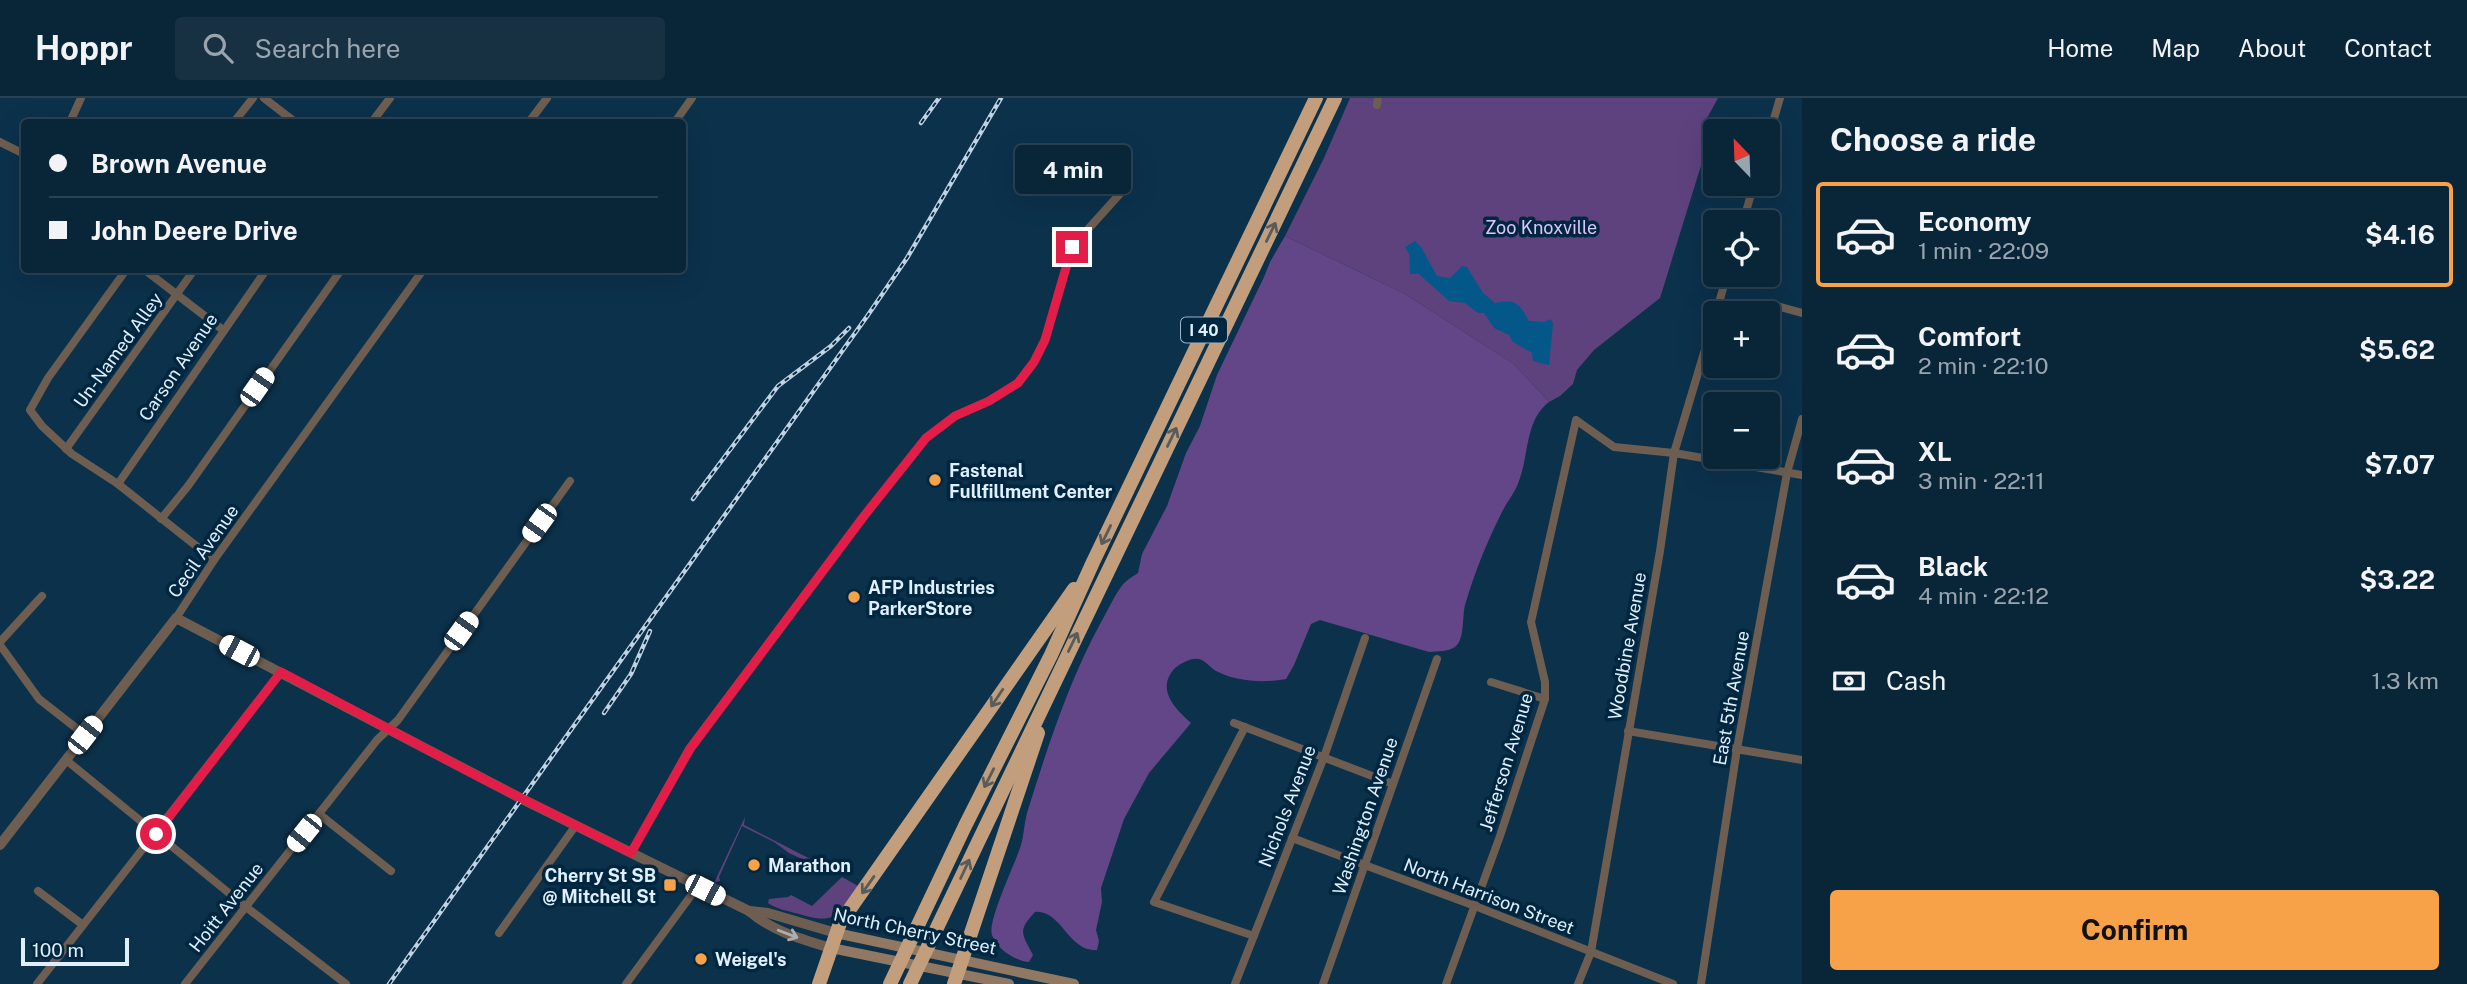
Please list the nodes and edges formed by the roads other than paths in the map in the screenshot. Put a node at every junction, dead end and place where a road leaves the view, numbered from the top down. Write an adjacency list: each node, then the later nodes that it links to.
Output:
1 (81, 98): 10 (street)
2 (253, 98): 11 (street)
3 (264, 98): 12 (street)
4 (390, 98): 13 (street)
5 (547, 98): 14 (street)
6 (692, 98): 15 (street)
7 (1316, 98): 40 (highway, I 40, one-way to 40)
8 (1335, 98): 47 (highway, I 40, one-way to 8)
9 (1780, 98): 16 (street)
10 (71, 119)
11 (236, 119)
12 (291, 119)
13 (374, 119)
14 (531, 119)
15 (677, 119)
16 (1774, 119)
17 (0, 142): 18 (street)
18 (21, 152)
19 (1126, 187): 65 (street)
20 (124, 273): 32 (street)
21 (149, 273): 26 (street)
22 (192, 273): 26 (street, Un-Named Alley)
23 (264, 273): 29 (street, Carson Avenue)
24 (339, 273): 38 (street)
25 (422, 273): 39 (street, Cecil Avenue)
26 (178, 295): 29 (street); 32 (street, Un-Named Alley)
27 (1780, 307): 28 (street)
28 (1802, 313)
29 (223, 330): 37 (street, Carson Avenue)
30 (1703, 355): 33 (street, Woodbine Avenue)
31 (1802, 419): 34 (street, East 5th Avenue)
32 (66, 449): 37 (street)
33 (1674, 453): 34 (street); 49 (street, Jefferson Avenue); 53 (street, Woodbine Avenue)
34 (1787, 473): 35 (street); 55 (street, East 5th Avenue)
35 (1802, 475)
36 (570, 481): 52 (street, Hoitt Avenue)
37 (118, 484): 38 (street)
38 (161, 519): 39 (street)
39 (214, 560): 42 (street, Cecil Avenue)
40 (1093, 562): 76 (highway, one-way to 76); 84 (highway, I 40, one-way to 84)
41 (42, 596): 44 (street)
42 (176, 618): 46 (street, North Cherry Street); 54 (street, Cecil Avenue)
43 (1365, 638): 56 (street, Nichols Avenue)
44 (0, 643): 54 (street)
45 (1437, 659): 59 (street, Washington Avenue)
46 (281, 672): 52 (street, North Cherry Street); 62 (street)
47 (1054, 681): 78 (highway); 85 (highway, I 40, one-way to 47)
48 (1491, 682): 49 (street)
49 (1545, 699): 71 (street, Jefferson Avenue)
50 (1234, 723): 51 (street)
51 (1245, 727): 56 (street); 75 (street)
52 (390, 728): 60 (street, Hoitt Avenue); 61 (street, North Cherry Street)
53 (1628, 731): 55 (street); 77 (street, Woodbine Avenue)
54 (85, 735): 57 (street, Cecil Avenue)
55 (1737, 749): 58 (street); 93 (street, East 5th Avenue)
56 (1324, 757): 59 (street); 63 (street, Nichols Avenue)
57 (65, 760): 62 (street); 64 (street, Cecil Avenue)
58 (1802, 760)
59 (1393, 784): 66 (street, Washington Avenue)
60 (319, 814): 67 (street); 70 (street, Hoitt Avenue)
61 (576, 825): 65 (street, North Cherry Street); 74 (street)
62 (156, 834): 70 (street); 73 (street)
63 (1292, 838): 66 (street, North Harrison Street); 75 (street, Nichols Avenue)
64 (0, 845)
65 (631, 853): 68 (street, North Cherry Street)
66 (1365, 865): 71 (street, North Harrison Street); 89 (street, Washington Avenue)
67 (391, 871)
68 (698, 886): 72 (street, North Cherry Street); 82 (street)
69 (38, 891): 73 (street)
70 (246, 906): 80 (street, Hoitt Avenue); 81 (street)
71 (1475, 906): 77 (street, North Harrison Street); 90 (street, Jefferson Avenue)
72 (748, 911): 76 (street, North Cherry Street); 76 (street, North Cherry Street, one-way to 76)
73 (83, 925): 79 (street)
74 (499, 933)
75 (1254, 936): 88 (street, Nichols Avenue)
76 (833, 941): 78 (main road, North Cherry Street); 83 (highway)
77 (1591, 952): 91 (street, Woodbine Avenue); 92 (street, North Harrison Street)
78 (958, 973): 86 (main road, North Cherry Street); 87 (main road, North Cherry Street)
79 (37, 984)
80 (185, 984)
81 (346, 984)
82 (626, 984)
83 (820, 984)
84 (890, 984)
85 (910, 984)
86 (1009, 984)
87 (1074, 984)
88 (1235, 984)
89 (1322, 984)
90 (1446, 984)
91 (1578, 984)
92 (1673, 984)
93 (1701, 984)

